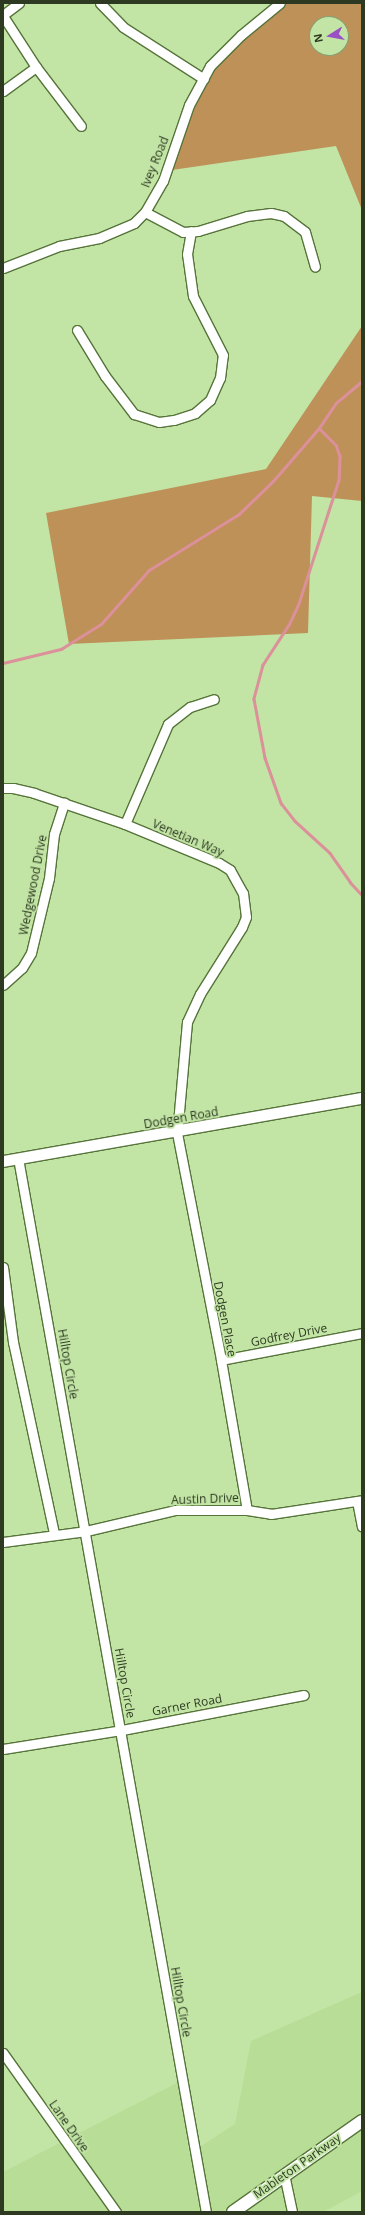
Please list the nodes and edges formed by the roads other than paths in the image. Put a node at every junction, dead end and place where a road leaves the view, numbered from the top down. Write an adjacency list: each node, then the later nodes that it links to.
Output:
1 (19, 3): 4 (street)
2 (100, 3): 6 (street)
3 (280, 3): 6 (street, Ivey Road)
4 (3, 16): 5 (street)
5 (36, 67): 7 (street); 8 (street)
6 (204, 79): 9 (street, Ivey Road)
7 (3, 91)
8 (82, 126)
9 (144, 212): 10 (street); 12 (street, Ivey Road)
10 (191, 231): 11 (street); 13 (street)
11 (315, 267)
12 (3, 268)
13 (77, 330)
14 (214, 699): 17 (street)
15 (3, 788): 16 (street, Venetian Way)
16 (64, 803): 17 (street, Venetian Way); 18 (street, Wedgewood Drive)
17 (125, 824): 20 (street, Venetian Way)
18 (3, 985)
19 (362, 1098): 20 (street, Dodgen Road)
20 (177, 1132): 21 (street, Dodgen Road); 25 (street, Dodgen Place)
21 (18, 1158): 22 (street, Dodgen Road); 29 (street, Hilltop Circle)
22 (3, 1162)
23 (3, 1267): 30 (street)
24 (362, 1333): 25 (street, Godfrey Drive)
25 (221, 1360): 27 (street, Dodgen Place)
26 (359, 1500): 27 (street, Austin Drive); 28 (street)
27 (247, 1510): 29 (street, Austin Drive)
28 (362, 1527)
29 (86, 1531): 30 (street, Austin Drive); 33 (street, Hilltop Circle)
30 (54, 1534): 31 (street, Austin Drive)
31 (3, 1542)
32 (304, 1695): 33 (street, Garner Road)
33 (122, 1730): 34 (street, Garner Road); 39 (street, Hilltop Circle)
34 (3, 1749)
35 (3, 2053): 38 (street, Lane Drive)
36 (362, 2121): 37 (main road, Mableton Parkway)
37 (284, 2174): 40 (main road, Mableton Parkway); 41 (street)
38 (116, 2212)
39 (206, 2212)
40 (233, 2212)
41 (292, 2212)

